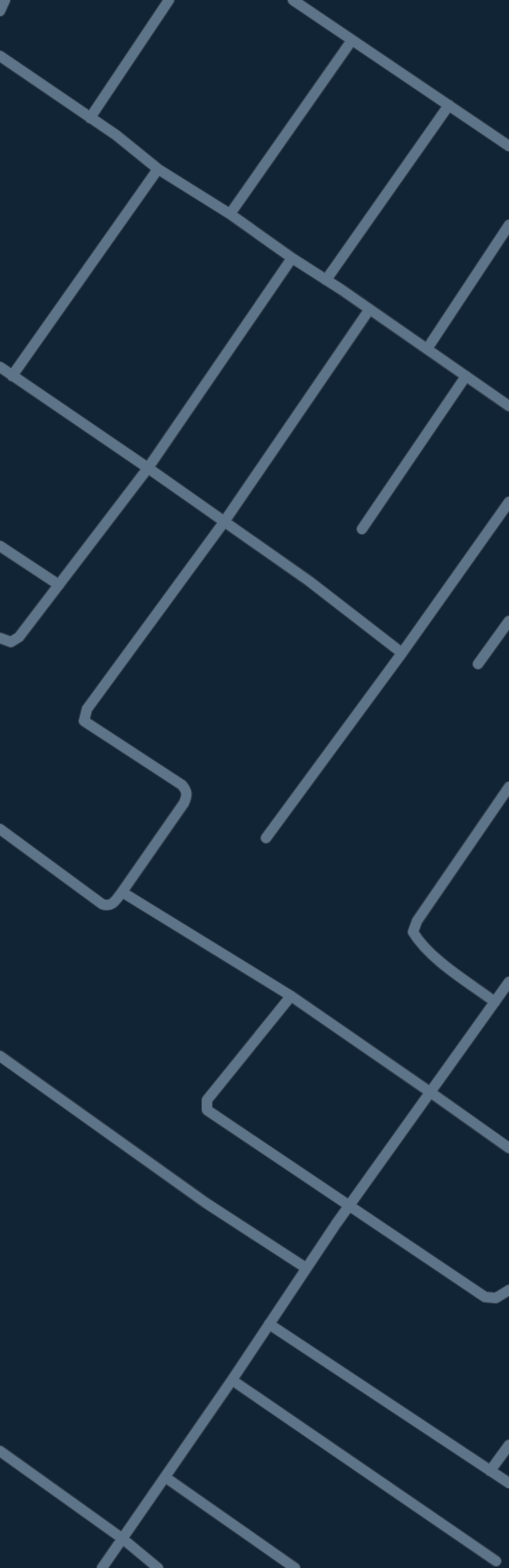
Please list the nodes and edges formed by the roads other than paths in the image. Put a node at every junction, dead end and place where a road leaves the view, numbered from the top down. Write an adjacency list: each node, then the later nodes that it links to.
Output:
1 (5, 0): 4 (street)
2 (169, 0): 8 (street)
3 (293, 0): 5 (street)
4 (0, 11)
5 (352, 40): 7 (street); 11 (street)
6 (0, 56): 8 (street)
7 (449, 105): 9 (street); 14 (street)
8 (90, 118): 10 (street)
9 (509, 146)
10 (158, 169): 11 (street); 18 (street)
11 (230, 214): 13 (street)
12 (509, 225): 16 (street)
13 (292, 258): 14 (street); 21 (street)
14 (326, 280): 15 (street)
15 (369, 310): 16 (street); 23 (street)
16 (427, 349): 19 (street)
17 (0, 367): 18 (street)
18 (12, 376): 21 (street)
19 (466, 376): 20 (street); 24 (street)
20 (509, 406)
21 (148, 468): 23 (street); 26 (street)
22 (509, 502): 29 (street)
23 (224, 522): 29 (street); 34 (street)
24 (362, 528)
25 (0, 546): 26 (street)
26 (59, 585): 28 (street)
27 (509, 621): 30 (street)
28 (0, 638)
29 (402, 653): 33 (street)
30 (478, 664)
31 (509, 787): 37 (street)
32 (0, 829): 34 (street)
33 (266, 838)
34 (122, 892): 36 (street)
35 (509, 982): 37 (street)
36 (291, 996): 39 (street); 41 (street)
37 (495, 1002): 39 (street)
38 (0, 1056): 42 (street)
39 (430, 1092): 40 (street); 41 (street)
40 (509, 1148)
41 (348, 1206): 42 (street); 43 (street)
42 (306, 1268): 44 (street)
43 (509, 1290)
44 (269, 1324): 45 (street); 48 (street)
45 (232, 1380): 49 (street); 52 (street)
46 (509, 1445): 48 (street)
47 (0, 1451): 51 (street)
48 (490, 1471): 50 (street)
49 (165, 1477): 51 (street); 55 (street)
50 (509, 1483)
51 (123, 1539): 53 (street); 54 (street)
52 (496, 1561)
53 (102, 1568)
54 (158, 1568)
55 (295, 1568)

